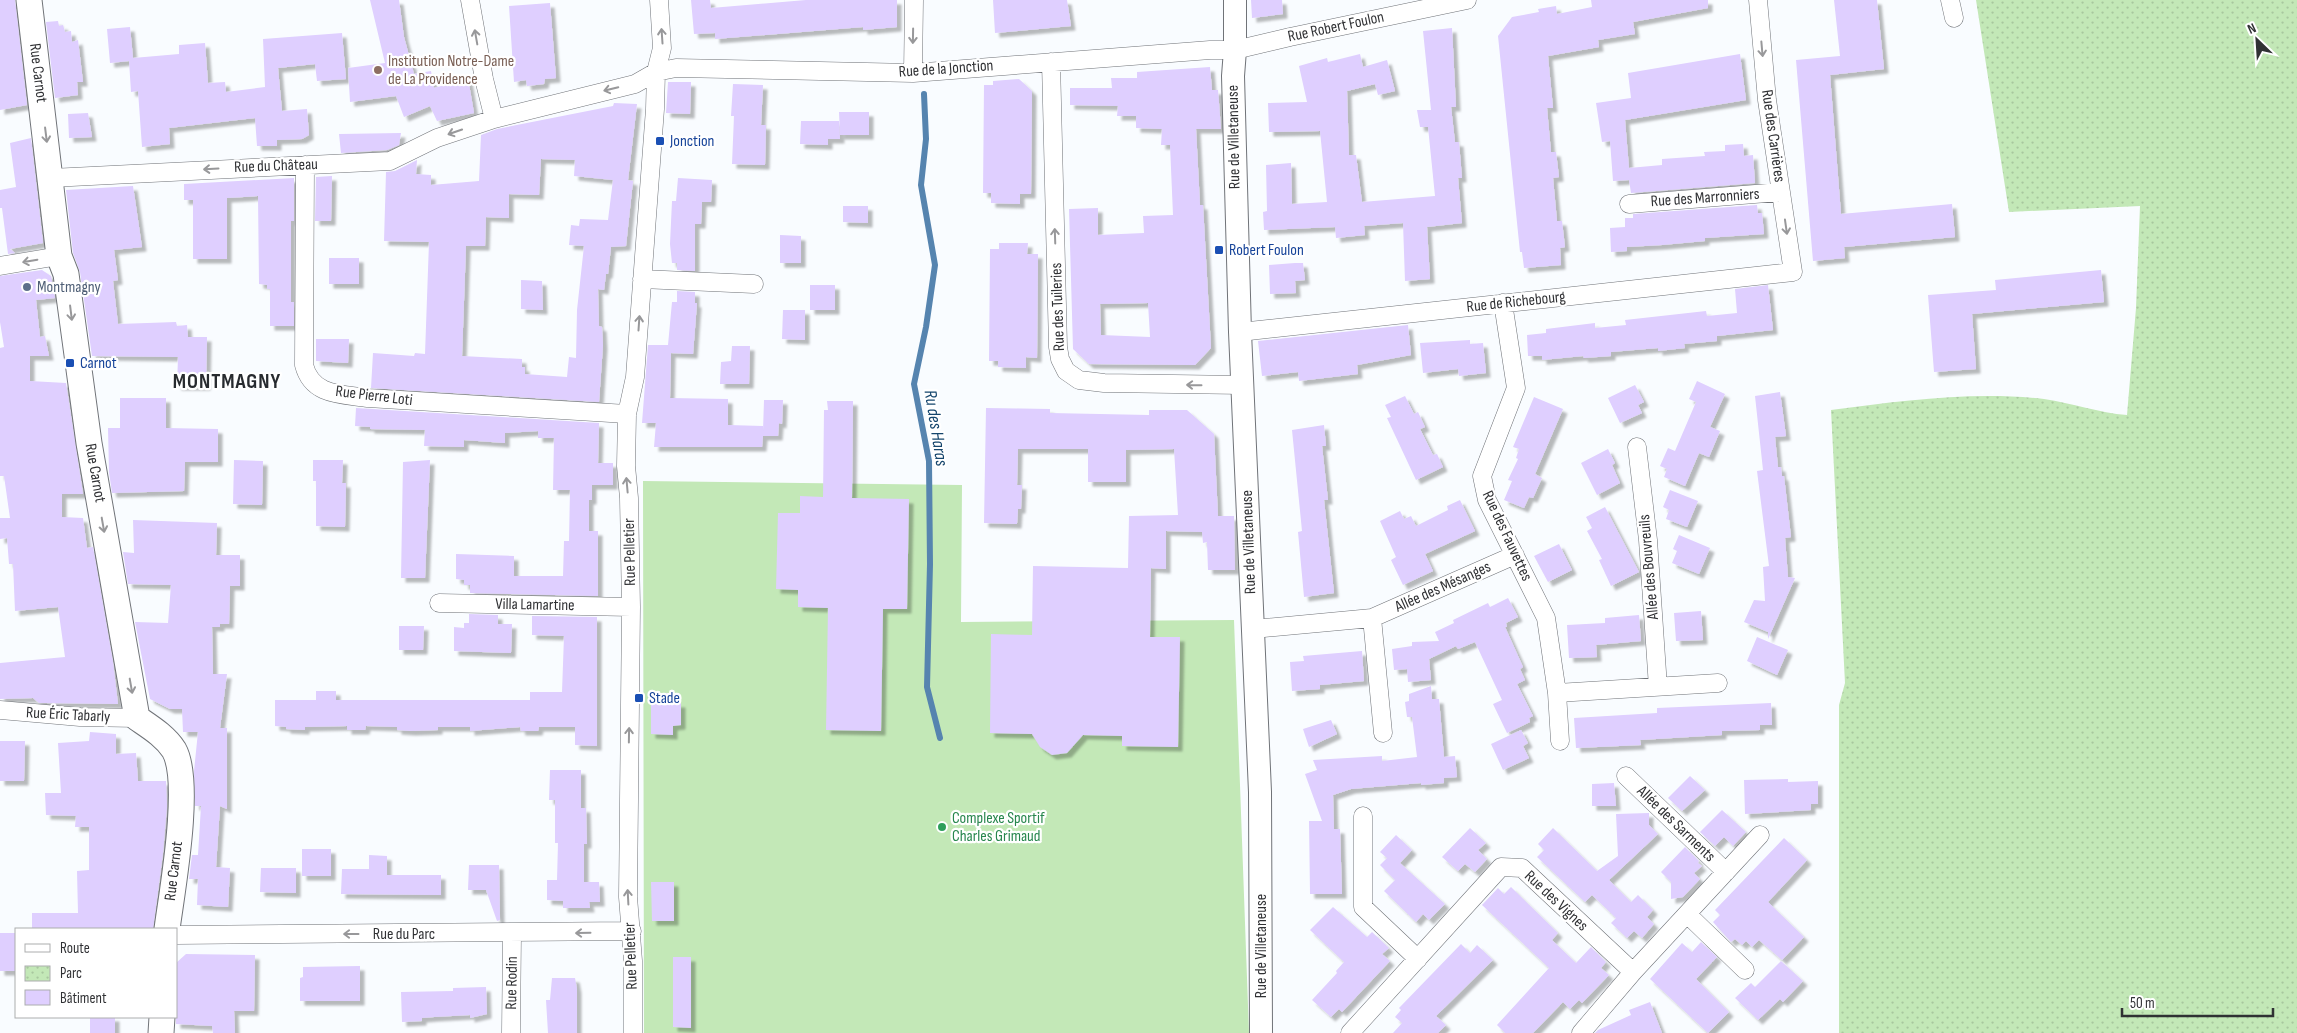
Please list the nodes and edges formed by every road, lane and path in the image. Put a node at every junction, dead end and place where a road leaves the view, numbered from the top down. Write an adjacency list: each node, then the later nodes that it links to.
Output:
1 (29, 0): 16 (main road, Rue Carnot, one-way to 16)
2 (470, 0): 14 (street, one-way to 2)
3 (659, 0): 12 (street, Rue Pelletier, one-way to 3)
4 (914, 0): 13 (street, one-way to 13)
5 (1235, 0): 10 (street, Rue de Villetaneuse)
6 (1467, 0): 10 (street, Rue Robert Foulon)
7 (1758, 0): 17 (street, Rue des Carrières, one-way to 17)
8 (1950, 0): 9 (street)
9 (1954, 18)
10 (1235, 50): 11 (street, Rue de la Jonction); 25 (street, Rue de Villetaneuse)
11 (1051, 62): 13 (street, Rue de la Jonction); 26 (street, Rue des Tuileries, one-way to 11)
12 (656, 72): 13 (street, Rue de la Jonction); 14 (street, Rue du Château, one-way to 14); 22 (street, Rue Pelletier)
13 (913, 73)
14 (494, 118): 15 (street, Rue du Château, one-way to 15)
15 (304, 165): 16 (street, Rue du Château, one-way to 16); 27 (street, Rue Pierre Loti)
16 (51, 178): 19 (main road, Rue Carnot)
17 (1781, 192): 18 (street, Rue des Marronniers); 21 (street, Rue des Carrières, one-way to 21)
18 (1629, 204)
19 (59, 256): 20 (street, one-way to 20); 38 (main road, Rue Carnot, one-way to 38)
20 (0, 266)
21 (1793, 272): 24 (street, Rue de Richebourg)
22 (642, 279): 23 (street); 27 (street, Rue Pelletier, one-way to 22)
23 (754, 284)
24 (1503, 304): 25 (street, Rue de Richebourg); 29 (street, Rue des Fauvettes)
25 (1240, 332): 26 (street, Rue de Villetaneuse)
26 (1243, 385): 33 (street, Rue de Villetaneuse)
27 (627, 414): 31 (street, Rue Pelletier, one-way to 27)
28 (1637, 448): 35 (street, Allée des Bouvreuils)
29 (1515, 555): 32 (street, Allée des Mésanges); 36 (street, Rue des Fauvettes)
30 (439, 603): 31 (street, Villa Lamartine)
31 (631, 606): 47 (street, Rue Pelletier, one-way to 31)
32 (1372, 618): 33 (street, Allée des Mésanges); 39 (street)
33 (1253, 629): 58 (street, Rue de Villetaneuse)
34 (1718, 683): 35 (street)
35 (1658, 687): 36 (street)
36 (1558, 693): 40 (street, Rue des Fauvettes)
37 (0, 710): 38 (street, Rue Éric Tabarly)
38 (136, 718): 46 (main road, Rue Carnot)
39 (1383, 733)
40 (1560, 741)
41 (1626, 776): 44 (street, Allée des Sarments)
42 (1363, 816): 50 (street)
43 (1760, 835): 44 (street)
44 (1726, 872): 45 (street)
45 (1687, 914): 51 (street); 52 (street)
46 (167, 928)
47 (632, 931): 48 (street, Rue du Parc, one-way to 48); 57 (street, Rue Pelletier)
48 (512, 934): 49 (street, Rue du Parc, one-way to 49); 56 (street, Rue Rodin)
49 (178, 935)
50 (1418, 959): 52 (street, Rue des Vignes); 54 (street, Rue des Vignes)
51 (1745, 970)
52 (1633, 972): 59 (street)
53 (162, 1018): 55 (main road)
54 (1355, 1031)
55 (162, 1033)
56 (512, 1033)
57 (632, 1033)
58 (1261, 1033)
59 (1580, 1033)

